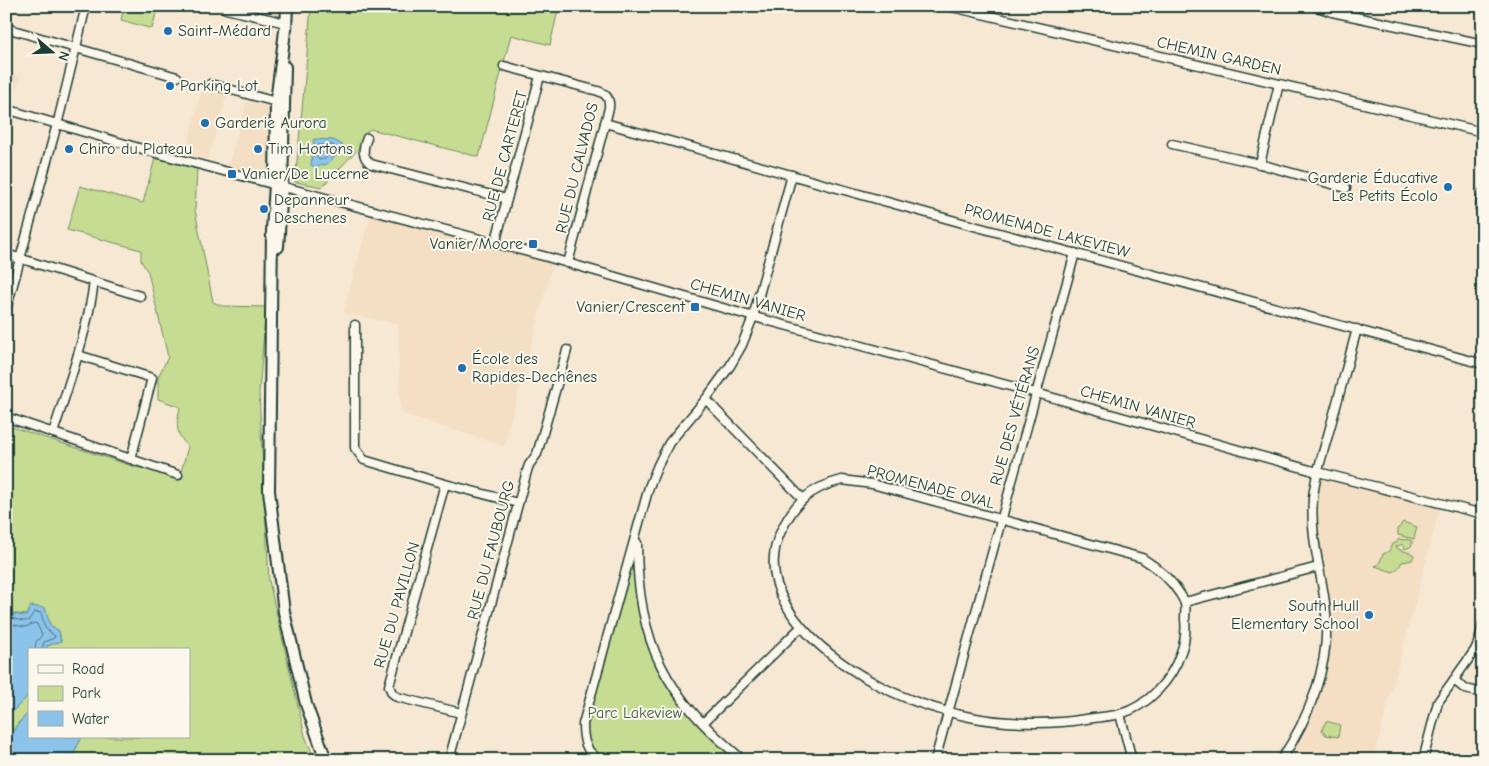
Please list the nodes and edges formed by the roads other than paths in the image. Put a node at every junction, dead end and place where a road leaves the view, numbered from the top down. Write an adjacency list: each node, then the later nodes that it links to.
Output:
1 (86, 6): 9 (street)
2 (287, 6): 6 (main road)
3 (948, 6): 14 (street, CHEMIN GARDEN)
4 (1315, 6): 8 (street)
5 (226, 9): 6 (street)
6 (286, 23): 15 (main road)
7 (6, 28): 9 (street)
8 (1483, 44)
9 (76, 49): 12 (street); 17 (street)
10 (504, 66): 11 (street, RUE DU CALVADOS)
11 (540, 76): 18 (street, RUE DU CALVADOS); 27 (street, RUE DE CARTERET)
12 (177, 77)
13 (210, 84): 15 (street)
14 (1279, 84): 19 (street, CHEMIN GARDEN); 22 (street)
15 (281, 103): 24 (main road)
16 (6, 109): 17 (street, CHEMIN VANIER)
17 (57, 123): 24 (street, CHEMIN VANIER); 32 (street)
18 (605, 123): 23 (street, PROMENADE LAKEVIEW); 33 (street, RUE DU CALVADOS)
19 (1483, 132)
20 (367, 138): 27 (street)
21 (1172, 144): 22 (street)
22 (1260, 164): 25 (street)
23 (792, 175): 30 (street, PROMENADE LAKEVIEW); 37 (street)
24 (278, 185): 29 (street, CHEMIN VANIER); 66 (main road)
25 (1346, 188)
26 (1483, 192): 28 (street)
27 (506, 199): 29 (street, RUE DE CARTERET)
28 (1483, 213)
29 (495, 244): 33 (street, CHEMIN VANIER)
30 (1075, 253): 39 (street, PROMENADE LAKEVIEW); 43 (street, RUE DES VÉTÉRANS)
31 (6, 254): 32 (street)
32 (20, 259): 34 (street); 36 (street)
33 (568, 263): 37 (street, CHEMIN VANIER)
34 (94, 282): 35 (street); 41 (street)
35 (140, 296)
36 (6, 310)
37 (753, 316): 43 (street, CHEMIN VANIER); 44 (street)
38 (355, 325): 50 (street)
39 (1357, 329): 42 (street, PROMENADE LAKEVIEW); 48 (street)
40 (567, 350): 52 (street, RUE DU FAUBOURG)
41 (78, 355): 46 (street); 47 (street)
42 (1483, 364)
43 (1036, 393): 48 (street, CHEMIN VANIER); 54 (street, RUE DES VÉTÉRANS)
44 (706, 399): 51 (street); 55 (street)
45 (6, 417): 46 (street)
46 (53, 433): 47 (street)
47 (131, 459): 49 (street)
48 (1317, 471): 53 (street, CHEMIN VANIER); 56 (street)
49 (178, 475)
50 (446, 484): 52 (street); 63 (street, RUE DU PAVILLON)
51 (803, 499): 54 (street, PROMENADE OVAL); 59 (street, PROMENADE OVAL)
52 (518, 503): 63 (street, RUE DU FAUBOURG)
53 (1483, 514)
54 (1001, 520): 57 (street, PROMENADE OVAL); 62 (street, RUE DES VÉTÉRANS)
55 (636, 531): 65 (street); 68 (street)
56 (1318, 567): 57 (street); 72 (street)
57 (1185, 602): 64 (street, PROMENADE OVAL)
58 (1483, 624): 60 (street)
59 (801, 627): 62 (street, PROMENADE OVAL); 65 (street)
60 (1454, 680): 61 (street); 73 (street)
61 (1483, 693)
62 (948, 712): 64 (street, PROMENADE OVAL); 70 (street, RUE DES VÉTÉRANS)
63 (461, 714): 67 (street, RUE DU FAUBOURG)
64 (1120, 714): 71 (street)
65 (702, 723): 69 (street)
66 (326, 760)
67 (448, 760)
68 (601, 760)
69 (744, 760)
70 (935, 760)
71 (1132, 760)
72 (1282, 760)
73 (1423, 760)

